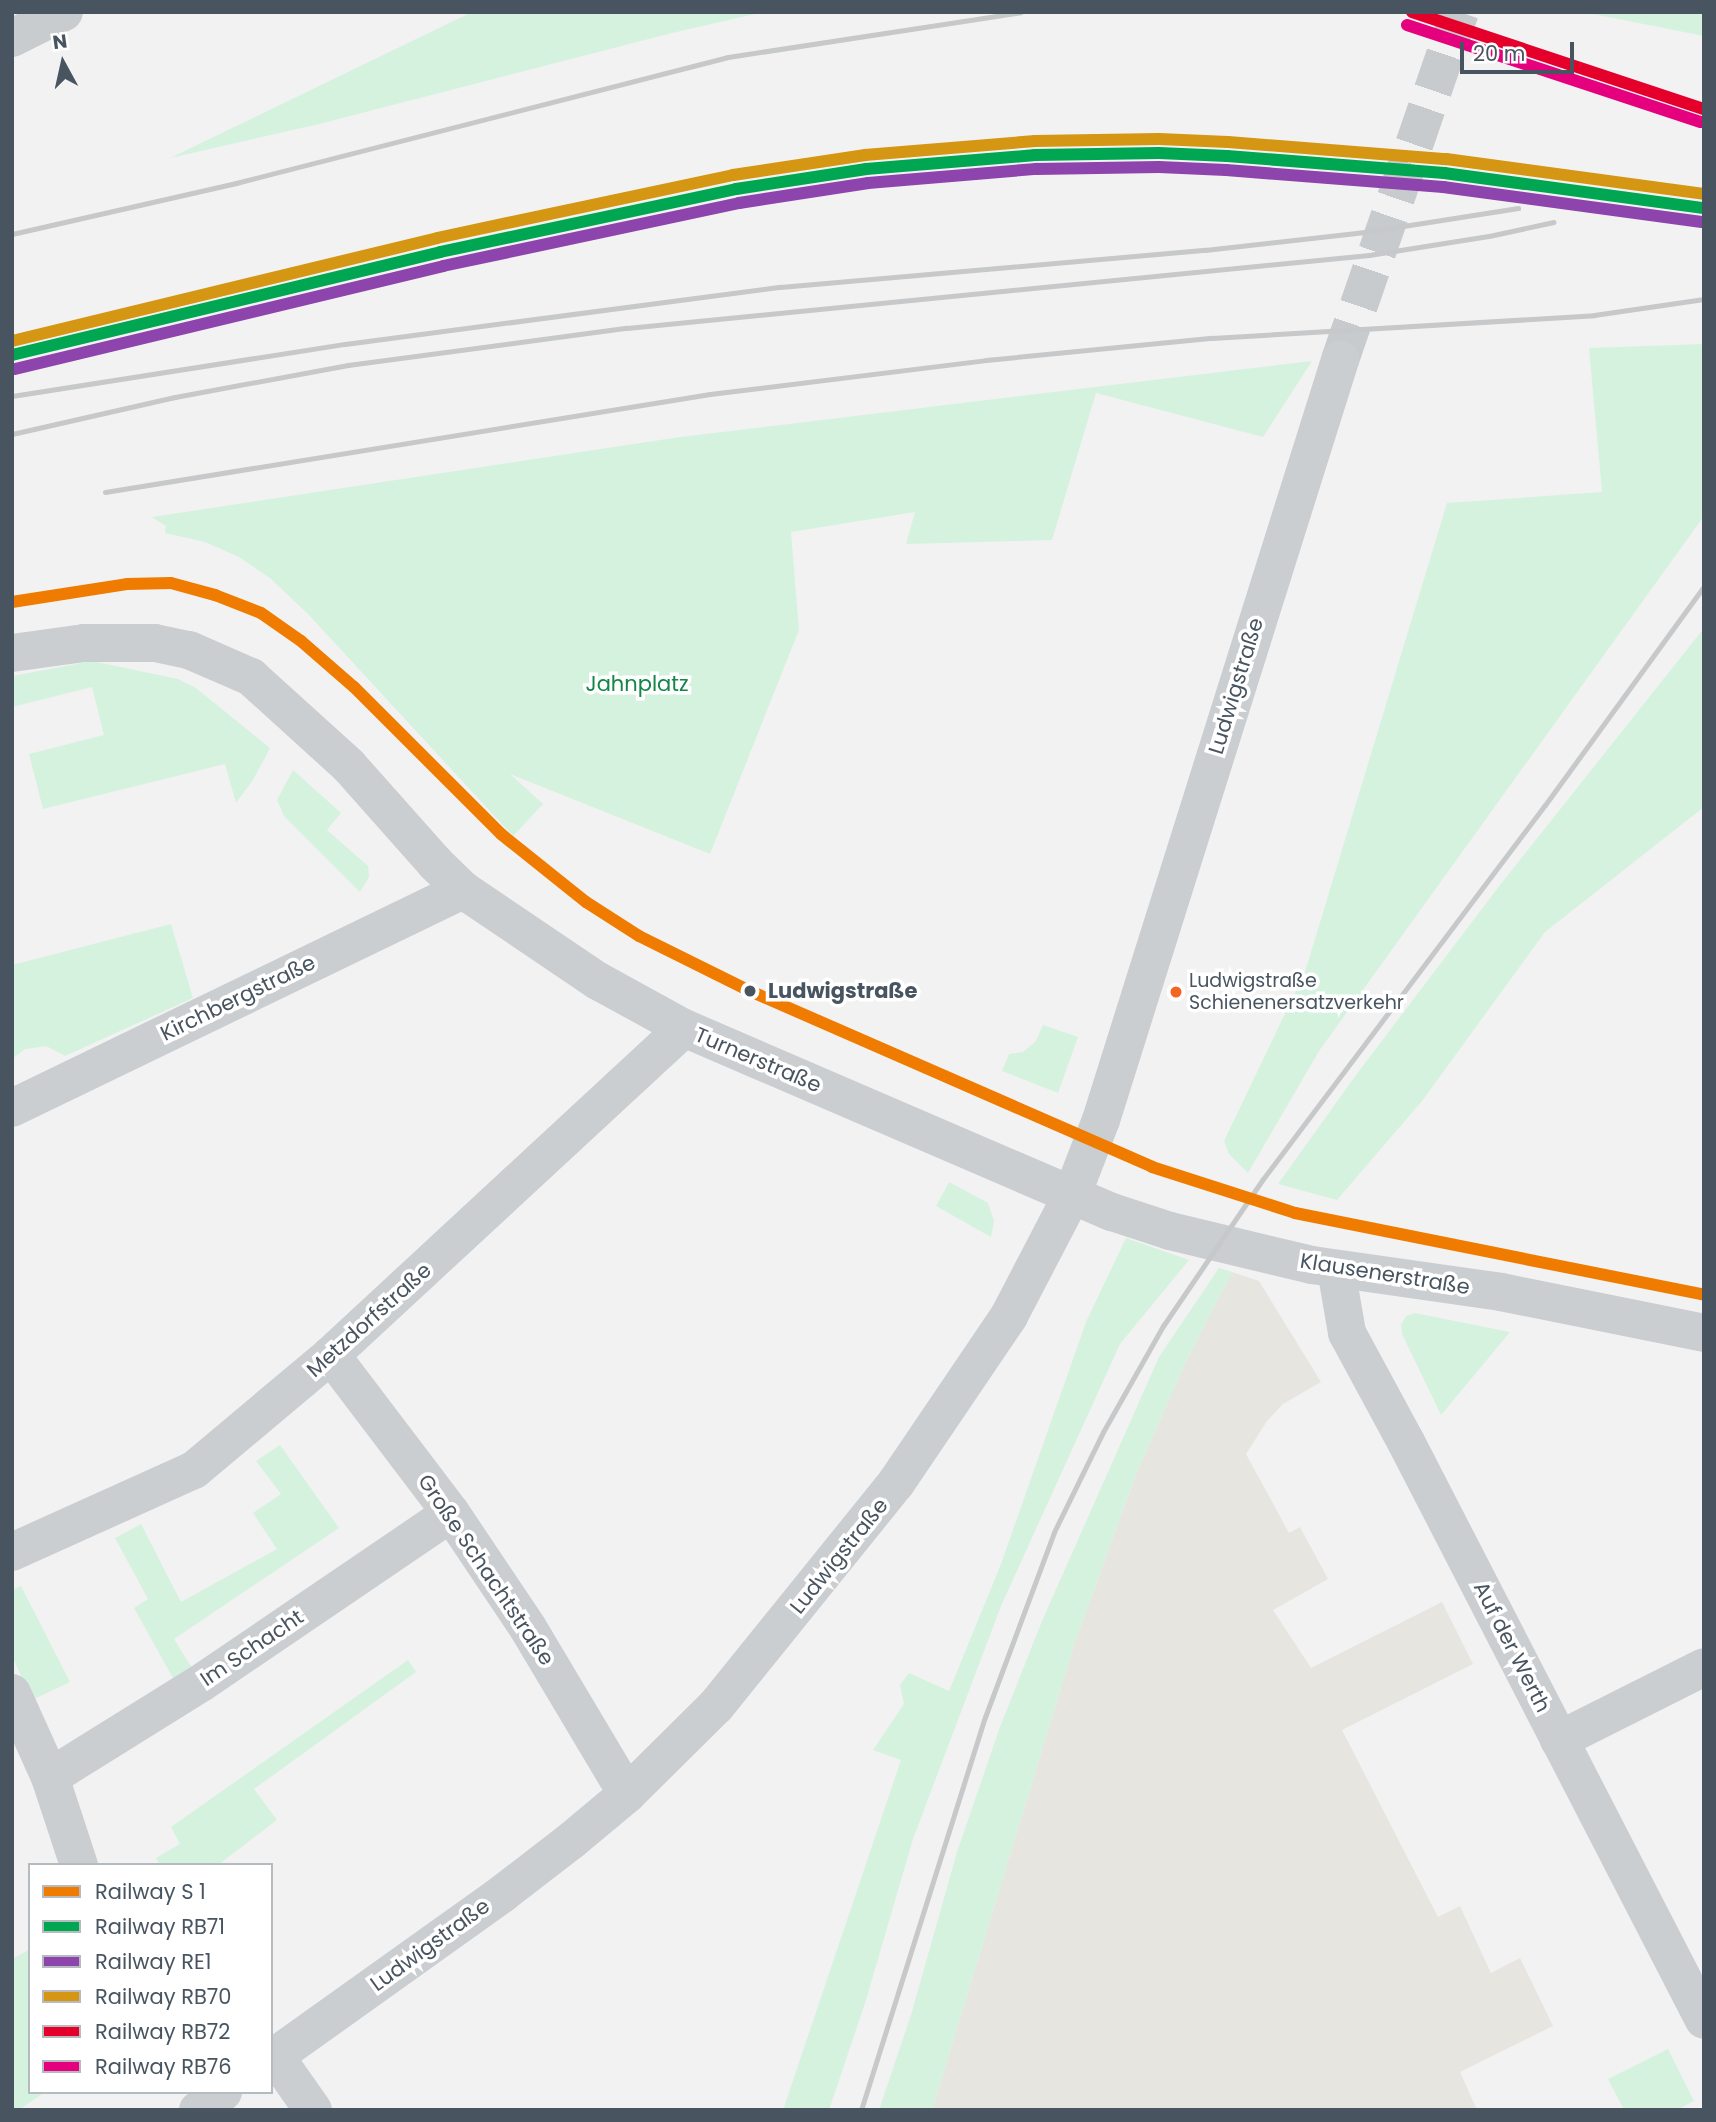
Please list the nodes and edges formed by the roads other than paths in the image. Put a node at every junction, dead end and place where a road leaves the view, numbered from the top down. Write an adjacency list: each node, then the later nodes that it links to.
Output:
1 (64, 12): 2 (main road)
2 (12, 38)
3 (1340, 360): 8 (street, Ludwigstraße)
4 (12, 653): 5 (street, Turnerstraße)
5 (463, 890): 6 (street, Turnerstraße); 7 (street, Kirchbergstraße)
6 (684, 1028): 8 (street, Turnerstraße); 11 (street, Metzdorfstraße)
7 (12, 1108)
8 (1072, 1195): 9 (street, Klausenerstraße); 18 (street, Ludwigstraße)
9 (1336, 1269): 10 (street, Klausenerstraße); 16 (street, Auf der Werth)
10 (1704, 1333)
11 (331, 1356): 12 (street, Große Schachtstraße); 13 (street, Metzdorfstraße)
12 (451, 1513): 17 (street, Im Schacht); 18 (street, Große Schachtstraße)
13 (12, 1552)
14 (1704, 1667): 16 (street)
15 (12, 1693): 17 (street)
16 (1559, 1740): 20 (street, Auf der Werth)
17 (50, 1777): 19 (street)
18 (627, 1794): 21 (street, Ludwigstraße)
19 (78, 1863)
20 (1704, 2020)
21 (273, 2058): 24 (street)
22 (220, 2094): 23 (street)
23 (198, 2110)
24 (313, 2110)

